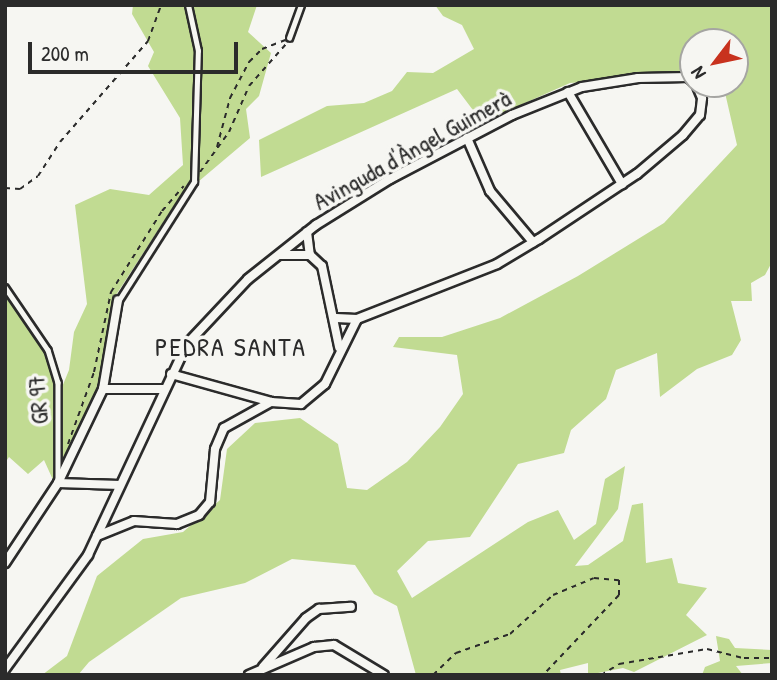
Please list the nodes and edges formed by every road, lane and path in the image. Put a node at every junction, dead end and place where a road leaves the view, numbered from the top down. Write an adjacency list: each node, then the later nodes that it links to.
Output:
1 (161, 5): 12 (path)
2 (188, 5): 10 (lane)
3 (301, 5): 4 (lane)
4 (289, 38): 9 (path); 9 (path)
5 (679, 77): 6 (street, Avinguda d'Àngel Guimerà)
6 (568, 92): 8 (street, Avinguda d'Àngel Guimerà); 11 (street)
7 (698, 98): 11 (street)
8 (467, 138): 13 (street, Avinguda d'Àngel Guimerà); 14 (street)
9 (217, 147): 10 (path)
10 (194, 182): 18 (lane)
11 (622, 184): 14 (street)
12 (5, 188)
13 (307, 232): 15 (street); 16 (street, Avinguda d'Àngel Guimerà)
14 (533, 242): 20 (street)
15 (310, 255): 16 (street); 19 (street)
16 (279, 256): 22 (street, Avinguda d'Àngel Guimerà)
17 (5, 287): 26 (lane, GR 97)
18 (118, 300): 23 (street)
19 (336, 318): 20 (street); 21 (street)
20 (357, 319): 21 (street)
21 (339, 347): 25 (street)
22 (172, 374): 24 (street, Avinguda d'Àngel Guimerà); 25 (street)
23 (103, 389): 24 (street); 26 (street)
24 (163, 389): 27 (street, Avinguda d'Àngel Guimerà)
25 (271, 402): 28 (street)
26 (58, 483): 27 (street); 29 (street)
27 (120, 485): 28 (street, Avinguda d'Àngel Guimerà)
28 (97, 536): 32 (street, Avinguda d'Àngel Guimerà)
29 (5, 563)
30 (351, 607): 33 (street)
31 (772, 658): 38 (path)
32 (5, 668)
33 (261, 670): 34 (street); 35 (street)
34 (249, 675)
35 (384, 675)
36 (433, 675): 37 (path)
37 (543, 675)
38 (601, 675)

